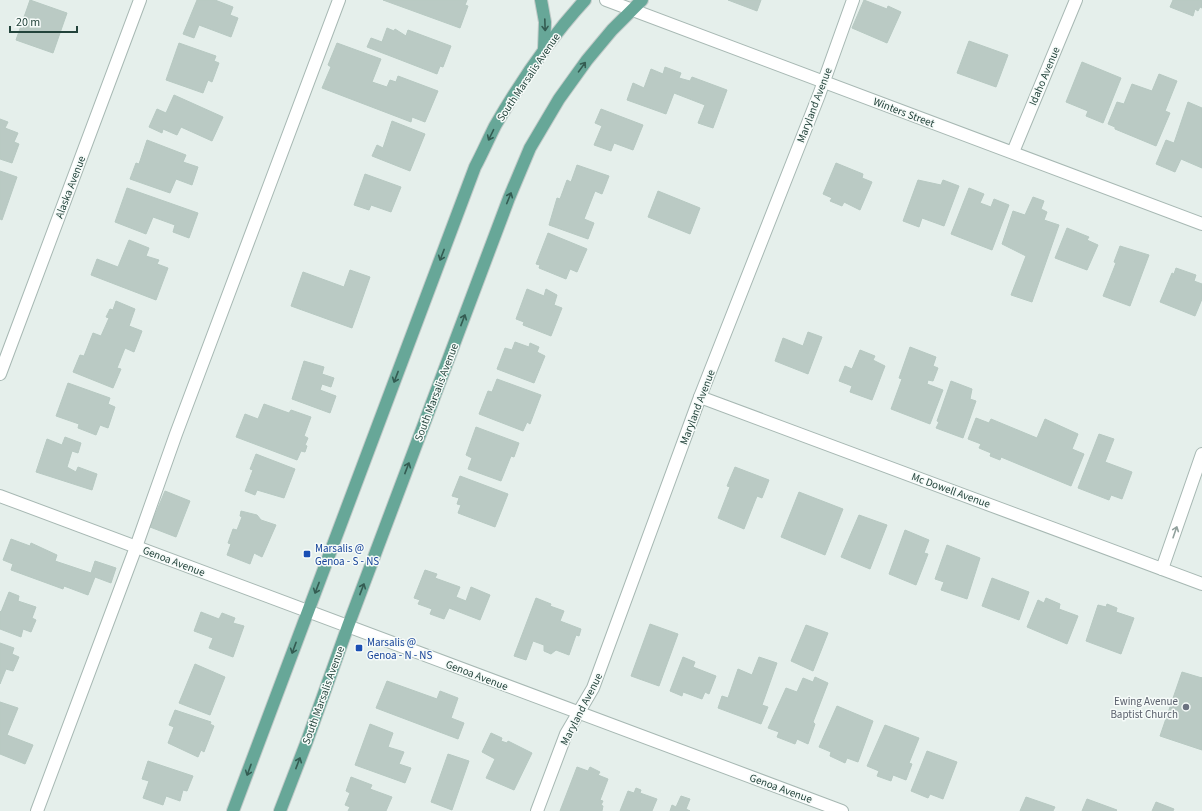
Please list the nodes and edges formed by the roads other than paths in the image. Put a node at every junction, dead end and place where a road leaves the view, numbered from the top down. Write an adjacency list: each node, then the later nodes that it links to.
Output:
1 (140, 0): 14 (street, Alaska Avenue)
2 (339, 0): 18 (street)
3 (541, 0): 10 (main road, one-way to 10)
4 (585, 0): 10 (main road, South Marsalis Avenue)
5 (606, 0): 9 (street, Winters Street)
6 (642, 0): 9 (main road, South Marsalis Avenue)
7 (852, 0): 11 (street, Maryland Avenue)
8 (1076, 0): 12 (street, Idaho Avenue)
9 (632, 10): 11 (street, Winters Street); 22 (main road, South Marsalis Avenue, one-way to 9)
10 (544, 50): 21 (main road, South Marsalis Avenue, one-way to 21)
11 (823, 81): 12 (street, Winters Street); 15 (street, Maryland Avenue)
12 (1013, 152): 13 (street, Winters Street)
13 (1202, 224)
14 (0, 374)
15 (700, 397): 19 (street, Mc Dowell Avenue); 23 (street, Maryland Avenue)
16 (1202, 454): 19 (street, one-way to 16)
17 (0, 496): 18 (street, Genoa Avenue)
18 (136, 547): 21 (street, Genoa Avenue); 24 (street)
19 (1162, 569): 20 (street, Mc Dowell Avenue)
20 (1202, 584)
21 (308, 612): 22 (street, Genoa Avenue); 25 (main road, South Marsalis Avenue, one-way to 25)
22 (348, 626): 23 (street, Genoa Avenue); 26 (main road, South Marsalis Avenue, one-way to 22)
23 (579, 713): 27 (street, Maryland Avenue); 28 (street, Genoa Avenue)
24 (37, 811)
25 (233, 811)
26 (280, 811)
27 (537, 811)
28 (842, 811)

